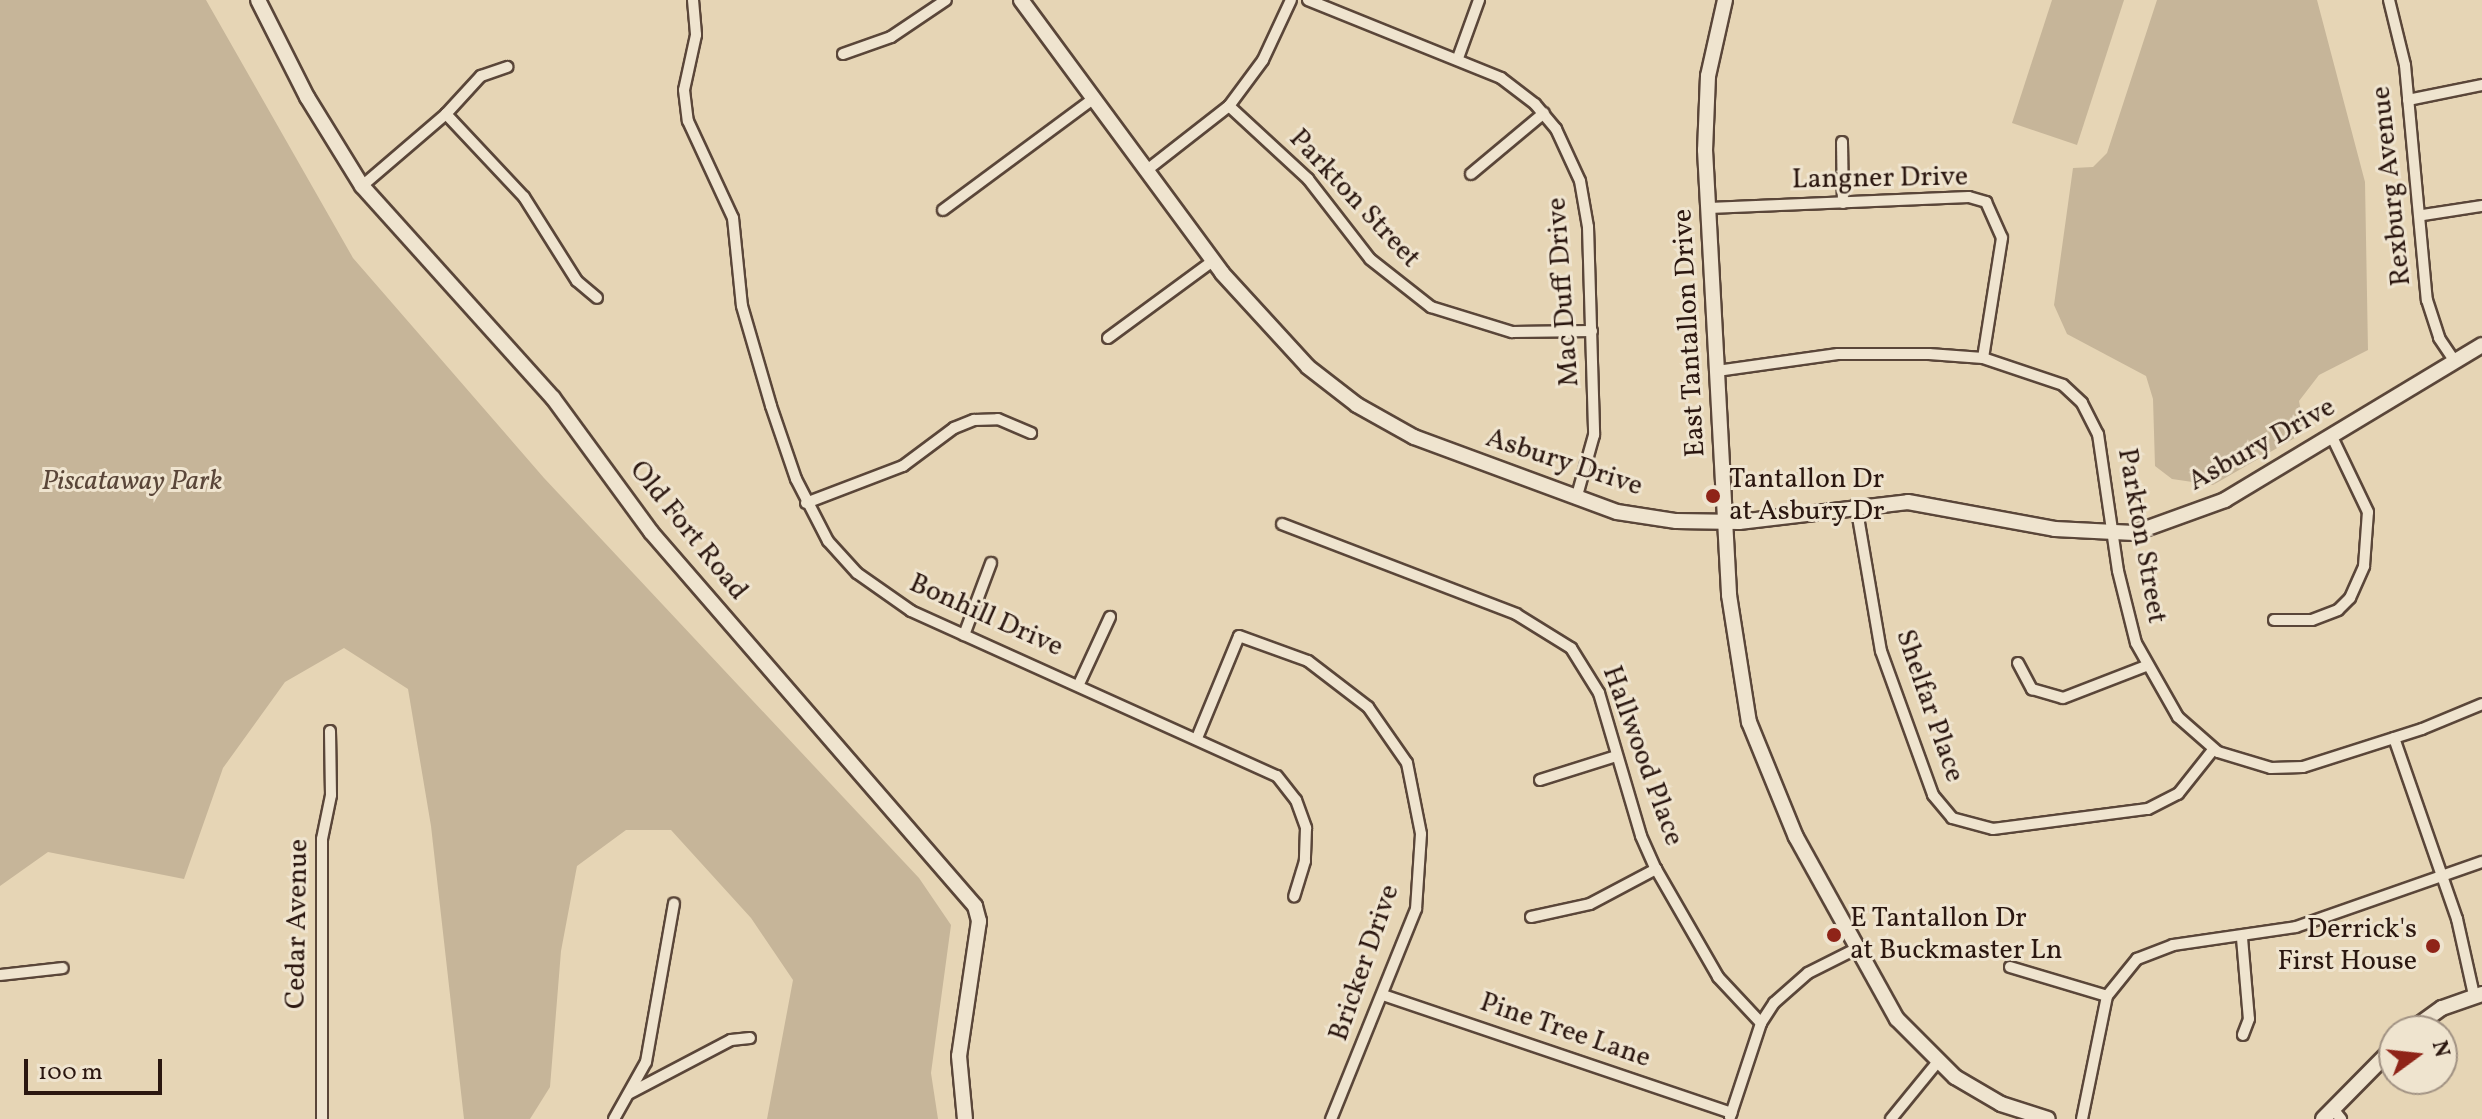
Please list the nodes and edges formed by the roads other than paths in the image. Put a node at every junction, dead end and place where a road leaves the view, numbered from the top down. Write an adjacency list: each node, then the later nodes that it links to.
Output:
1 (258, 0): 22 (street, Old Fort Road)
2 (693, 0): 39 (street, Bonhill Drive)
3 (946, 0): 10 (street)
4 (1021, 0): 14 (street, Asbury Drive)
5 (1291, 0): 16 (street)
6 (1308, 0): 11 (street, Mac Duff Drive)
7 (1479, 0): 11 (street)
8 (1725, 0): 25 (street, East Tantallon Drive)
9 (2389, 0): 15 (street, Rexburg Avenue)
10 (843, 54)
11 (1458, 58): 17 (street, Mac Duff Drive)
12 (507, 67): 18 (street)
13 (2482, 85): 15 (street)
14 (1093, 99): 20 (street, Asbury Drive); 26 (street)
15 (2408, 100): 27 (street, Rexburg Avenue)
16 (1229, 106): 20 (street); 30 (street, Parkton Street)
17 (1544, 113): 21 (street); 30 (street, Mac Duff Drive)
18 (446, 114): 22 (street); 29 (street)
19 (1842, 142): 23 (street)
20 (1147, 170): 28 (street, Asbury Drive)
21 (1471, 174)
22 (362, 186): 83 (street, Old Fort Road)
23 (1843, 203): 25 (street, Langner Drive); 33 (street, Langner Drive)
24 (2482, 206): 27 (street)
25 (1709, 208): 35 (street, East Tantallon Drive)
26 (943, 210)
27 (2423, 215): 34 (street, Rexburg Avenue)
28 (1213, 261): 31 (street); 38 (street, Asbury Drive)
29 (597, 298)
30 (1592, 331): 38 (street, Mac Duff Drive)
31 (1108, 338)
32 (2482, 345): 34 (street, Asbury Drive)
33 (1983, 358): 35 (street, Parkton Street); 43 (street, Parkton Street)
34 (2455, 362): 37 (street, Asbury Drive)
35 (1717, 371): 41 (street, East Tantallon Drive)
36 (1031, 433): 39 (street)
37 (2332, 437): 43 (street, Asbury Drive); 46 (street)
38 (1576, 499): 41 (street, Asbury Drive)
39 (806, 503): 47 (street, Bonhill Drive)
40 (1856, 505): 41 (street, Asbury Drive); 43 (street, Asbury Drive); 55 (street, Shelfar Place)
41 (1726, 522): 65 (street, East Tantallon Drive)
42 (1282, 524): 56 (street, Hallwood Place)
43 (2115, 534): 49 (street, Parkton Street)
44 (991, 563): 47 (street)
45 (1110, 617): 50 (street)
46 (2274, 620)
47 (964, 635): 50 (street, Bonhill Drive)
48 (2018, 663): 49 (street)
49 (2146, 666): 55 (street, Parkton Street)
50 (1079, 684): 53 (street, Bonhill Drive)
51 (2482, 704): 54 (street, Parkton Street)
52 (330, 731): 81 (street, Cedar Avenue)
53 (1197, 738): 61 (street, Bonhill Drive); 70 (street, Bricker Drive)
54 (2394, 738): 55 (street, Parkton Street); 60 (street)
55 (2213, 750)
56 (1616, 756): 57 (street); 59 (street, Hallwood Place)
57 (1540, 780)
58 (2482, 862): 60 (street)
59 (1656, 869): 63 (street); 73 (street, Hallwood Place)
60 (2441, 878): 64 (street); 69 (street)
61 (1294, 896)
62 (674, 903): 78 (street)
63 (1531, 917)
64 (2242, 938): 71 (street); 74 (street)
65 (1856, 949): 73 (street); 76 (street, East Tantallon Drive)
66 (2010, 967): 71 (street)
67 (63, 968): 68 (street)
68 (0, 975)
69 (2478, 994): 72 (street)
70 (1383, 995): 79 (street, Pine Tree Lane); 84 (street, Bricker Drive)
71 (2107, 996): 87 (street)
72 (2432, 1015)
73 (1761, 1023): 79 (street)
74 (2243, 1035)
75 (750, 1038): 78 (street)
76 (1936, 1064): 85 (street); 86 (street, East Tantallon Drive)
77 (2378, 1065): 80 (street)
78 (629, 1093): 82 (street)
79 (1731, 1116)
80 (2332, 1116)
81 (322, 1119)
82 (614, 1119)
83 (965, 1119)
84 (1331, 1119)
85 (1891, 1119)
86 (2048, 1119)
87 (2082, 1119)

